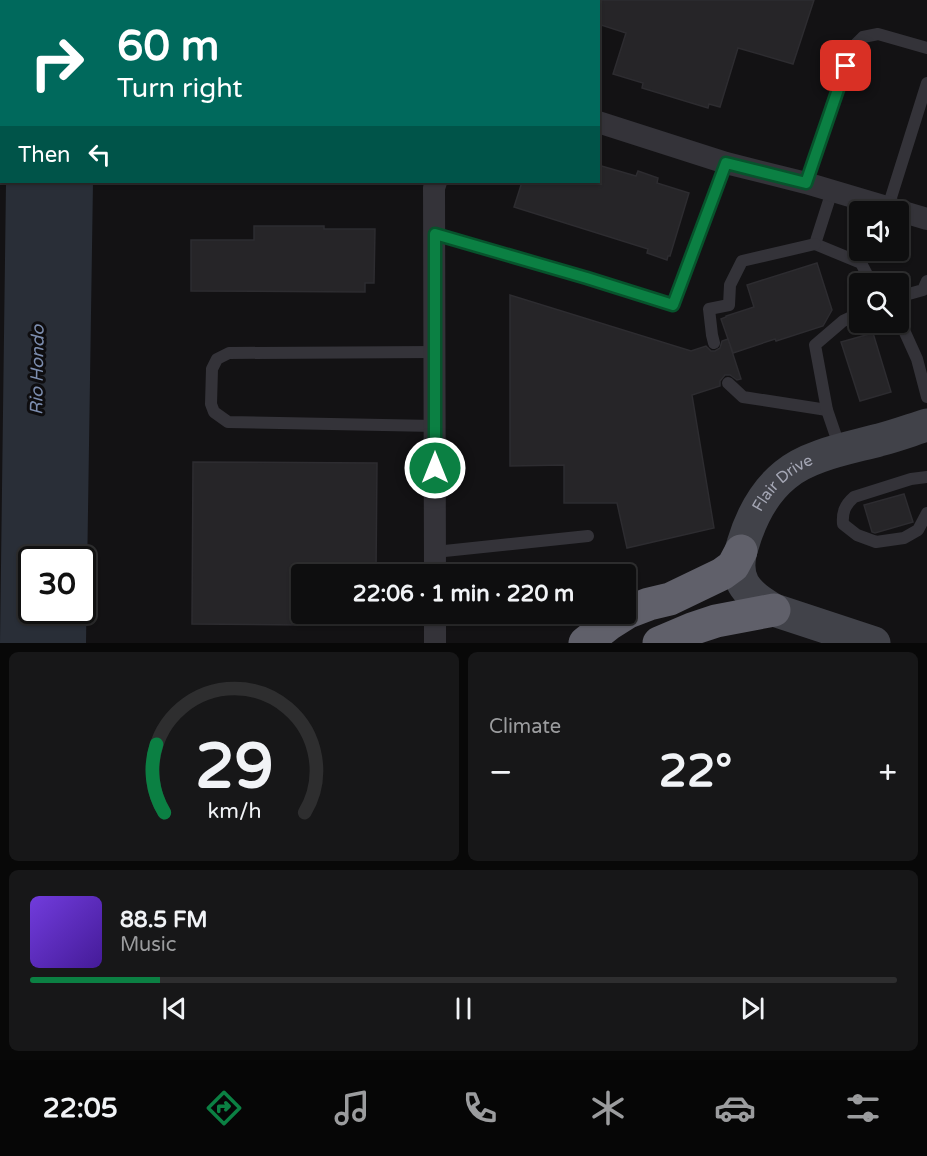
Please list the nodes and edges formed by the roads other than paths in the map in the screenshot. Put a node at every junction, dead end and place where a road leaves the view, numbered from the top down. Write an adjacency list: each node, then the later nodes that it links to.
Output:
1 (927, 48): 6 (lane)
2 (927, 83): 9 (lane)
3 (600, 123): 4 (street)
4 (726, 163): 6 (street); 12 (lane)
5 (436, 183): 12 (street)
6 (806, 183): 7 (street)
7 (832, 191): 8 (street); 13 (lane)
8 (867, 201)
9 (890, 201)
10 (909, 213): 11 (street)
11 (927, 219)
12 (435, 234): 20 (street)
13 (815, 244): 14 (lane); 19 (lane)
14 (866, 273)
15 (925, 285): 16 (lane)
16 (909, 292)
17 (849, 318): 23 (lane)
18 (905, 333): 22 (lane)
19 (714, 343)
20 (435, 352): 25 (street); 25 (lane)
21 (728, 384): 23 (lane)
22 (927, 396)
23 (827, 410): 26 (lane)
24 (927, 425): 26 (street, Flair Drive)
25 (435, 426): 31 (street)
26 (841, 451): 30 (street, Flair Drive)
27 (927, 477): 28 (lane)
28 (927, 513)
29 (588, 536): 31 (lane)
30 (741, 551): 32 (highway); 33 (street, Flair Drive)
31 (435, 563)
32 (670, 599): 33 (highway); 36 (highway)
33 (774, 610): 37 (highway); 38 (street, Flair Drive)
34 (435, 624): 35 (street)
35 (435, 643)
36 (585, 643)
37 (659, 643)
38 (874, 643)

